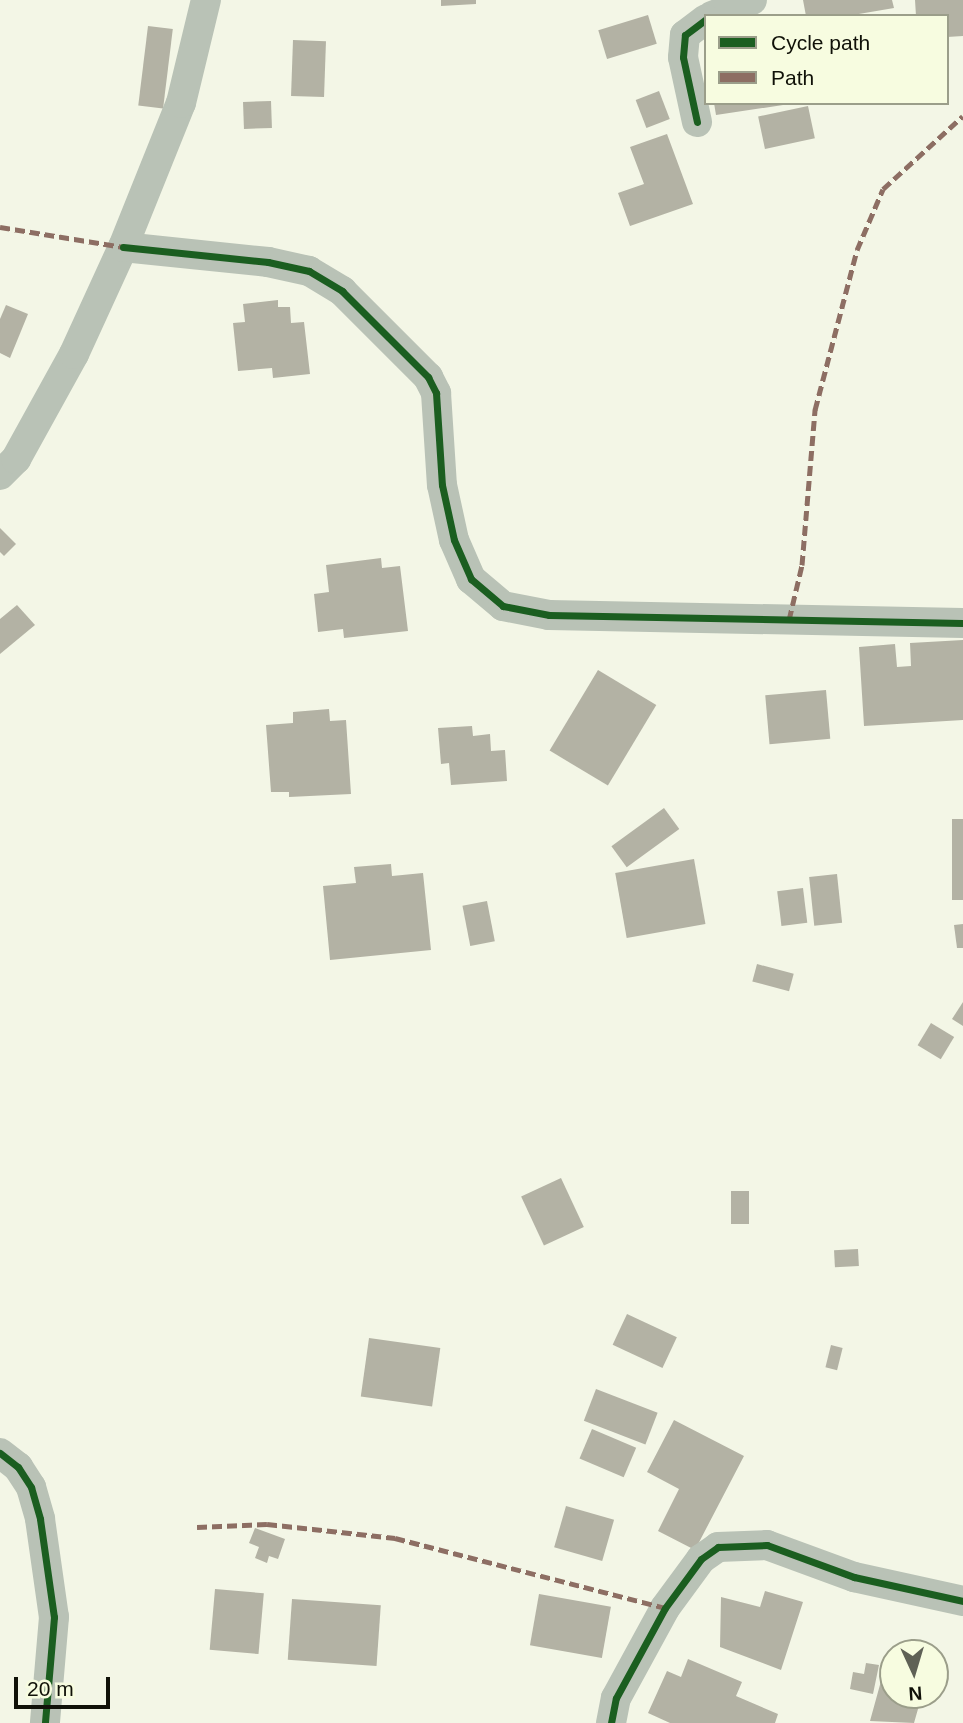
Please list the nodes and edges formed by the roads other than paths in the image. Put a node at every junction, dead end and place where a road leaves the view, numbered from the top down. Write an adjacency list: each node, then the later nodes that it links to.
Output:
1 (206, 0): 6 (street)
2 (752, 0): 3 (street)
3 (717, 14)
4 (704, 21): 5 (street)
5 (696, 122)
6 (123, 247): 7 (street); 8 (street)
7 (0, 475)
8 (963, 623)
9 (0, 1454): 11 (street)
10 (963, 1601): 12 (street)
11 (45, 1723)
12 (611, 1723)

